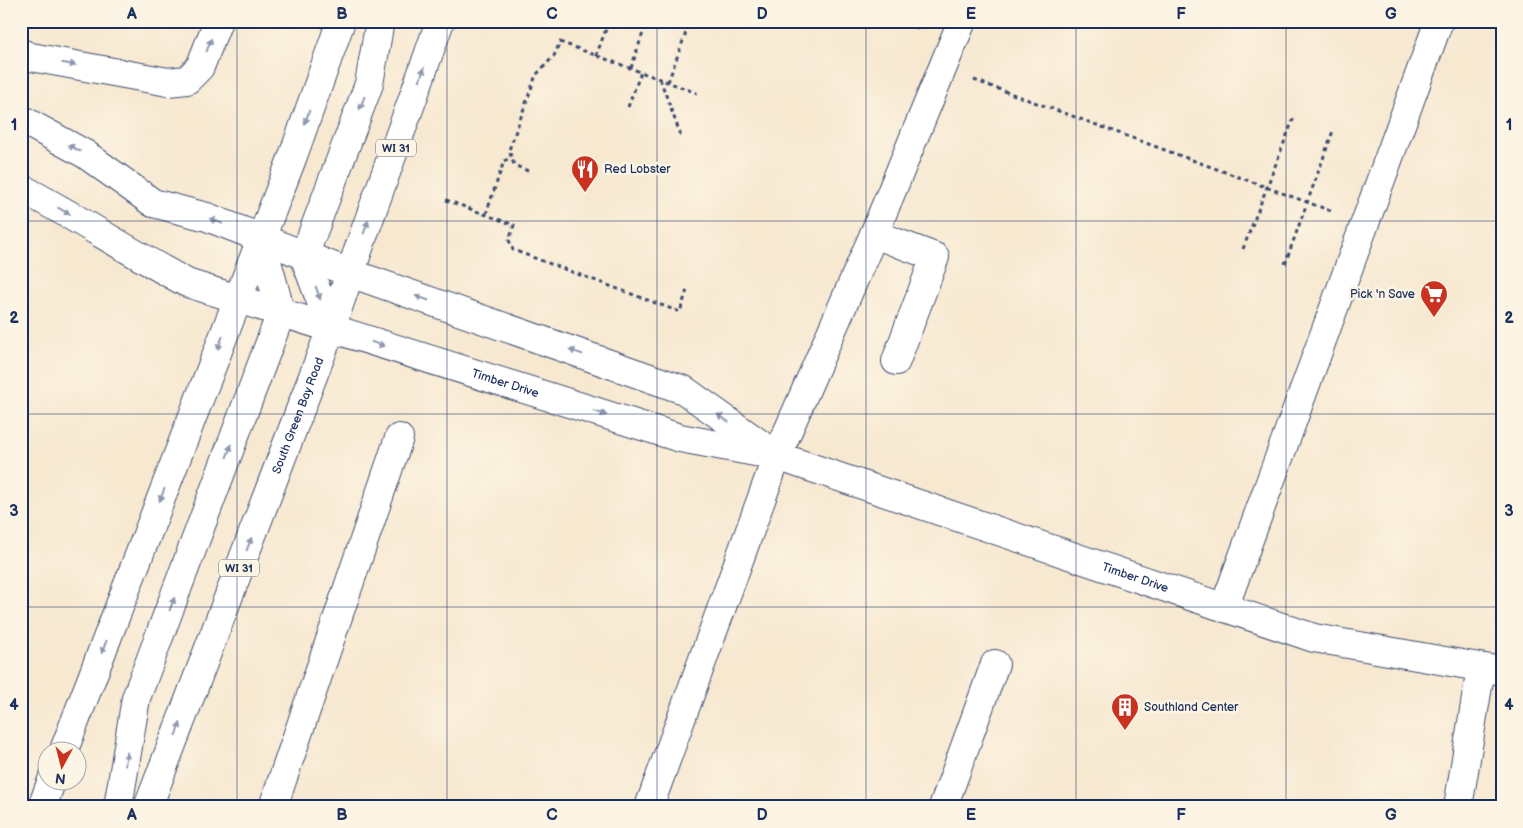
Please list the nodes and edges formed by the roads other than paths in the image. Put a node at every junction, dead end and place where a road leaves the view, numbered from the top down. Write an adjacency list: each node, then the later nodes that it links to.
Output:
1 (218, 21): 7 (main road, one-way to 1)
2 (341, 21): 11 (main road, one-way to 11)
3 (380, 21): 12 (main road, one-way to 12)
4 (440, 21): 13 (main road, South Green Bay Road / WI 31, one-way to 4)
5 (962, 21): 10 (main road)
6 (1439, 21): 20 (main road)
7 (21, 53)
8 (21, 118): 11 (main road, Timber Drive, one-way to 8)
9 (21, 188): 14 (main road, Timber Drive, one-way to 14)
10 (874, 234): 17 (main road); 19 (main road)
11 (261, 240): 12 (main road, Timber Drive); 14 (main road); 15 (main road)
12 (304, 256): 13 (main road, Timber Drive); 16 (main road, one-way to 16)
13 (350, 273): 16 (main road, South Green Bay Road / WI 31); 19 (main road, Timber Drive, one-way to 13)
14 (237, 298): 15 (main road, Timber Drive); 23 (main road, one-way to 23)
15 (281, 313): 16 (main road, Timber Drive); 24 (main road, one-way to 15)
16 (331, 330): 19 (main road, Timber Drive, one-way to 19); 25 (main road, South Green Bay Road / WI 31, one-way to 16)
17 (896, 361)
18 (399, 438): 26 (main road)
19 (777, 456): 20 (main road, Timber Drive); 27 (main road)
20 (1224, 608): 22 (main road, Timber Drive)
21 (995, 664): 28 (main road)
22 (1492, 670): 29 (main road)
23 (68, 740)
24 (118, 807)
25 (148, 807)
26 (273, 807)
27 (649, 807)
28 (943, 807)
29 (1458, 807)

